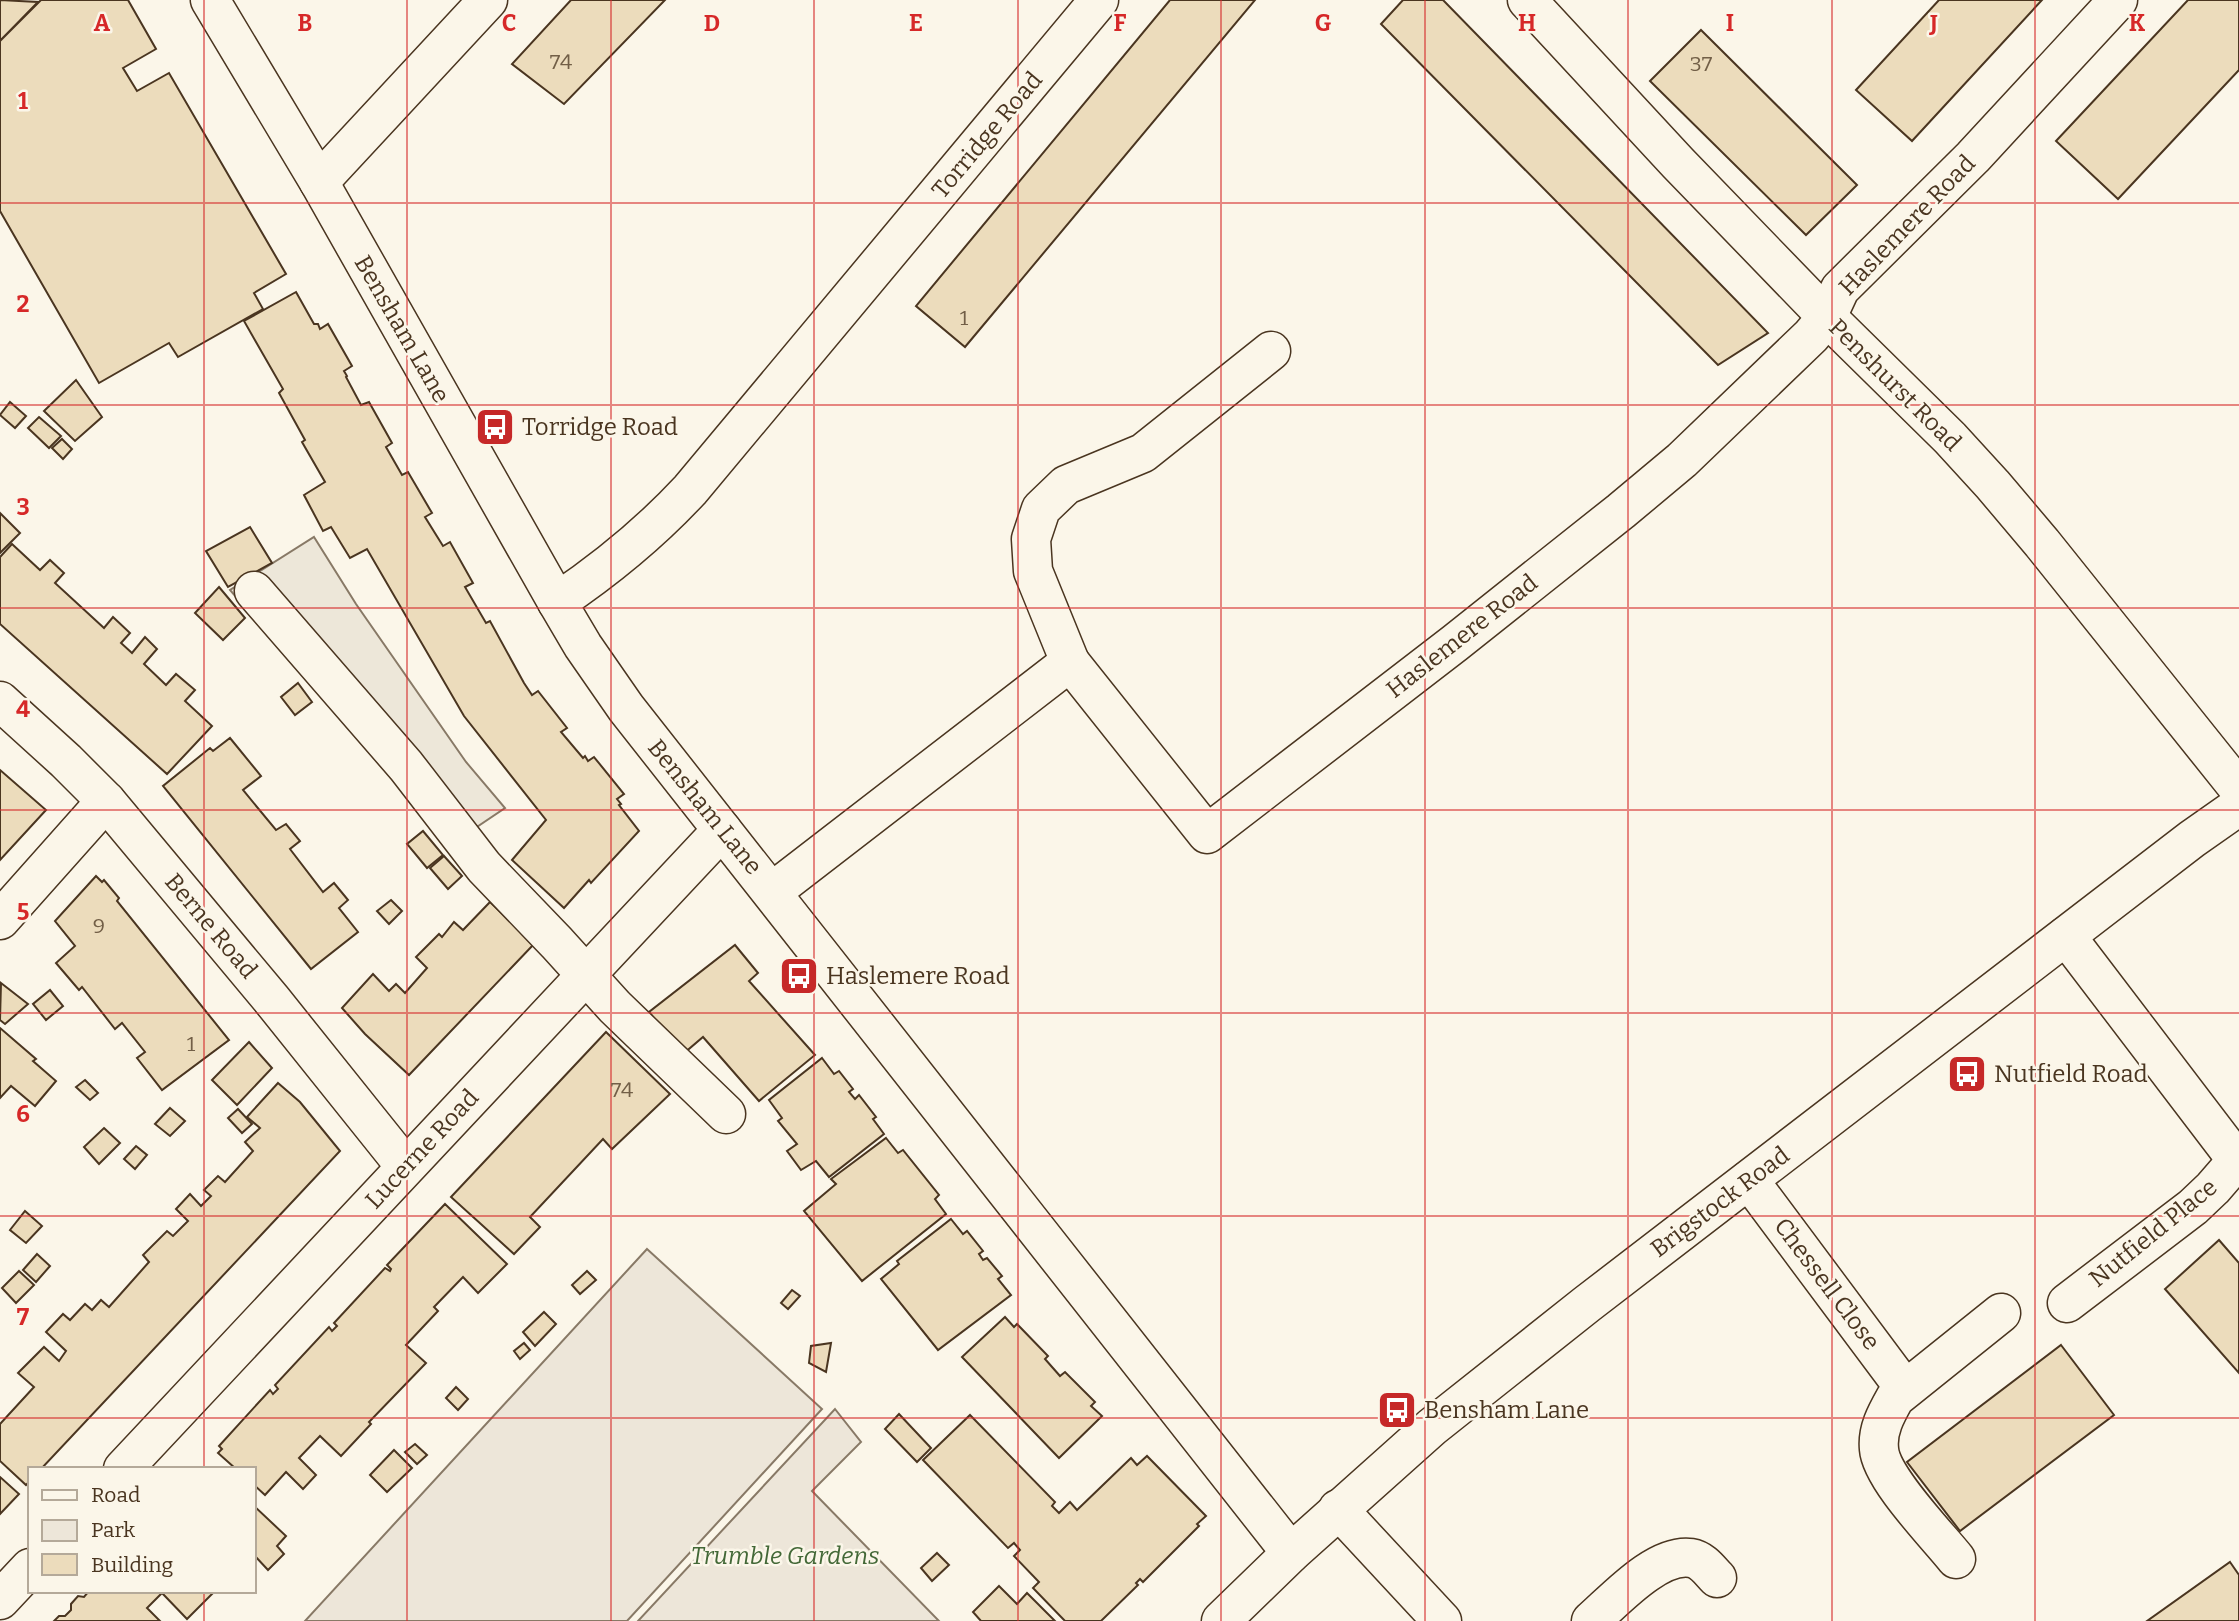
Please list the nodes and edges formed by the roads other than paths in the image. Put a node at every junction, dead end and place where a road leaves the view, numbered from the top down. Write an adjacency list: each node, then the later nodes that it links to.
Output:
1 (210, 0): 6 (street, Bensham Lane)
2 (488, 0): 6 (street)
3 (1099, 0): 10 (street, Torridge Road)
4 (1527, 0): 7 (street, Penshurst Road)
5 (2118, 0): 7 (street, Haslemere Road)
6 (319, 182): 10 (street, Bensham Lane)
7 (1827, 317): 11 (street, Haslemere Road); 13 (street, Penshurst Road)
8 (1271, 351): 11 (street)
9 (254, 591): 20 (street)
10 (557, 602): 16 (street, Bensham Lane)
11 (1070, 662): 17 (street)
12 (0, 702): 14 (street, Berne Road)
13 (2239, 789)
14 (106, 801): 18 (street); 23 (street, Berne Road)
15 (2239, 806): 19 (street, Brigstock Road)
16 (722, 830): 17 (street, Bensham Lane); 20 (street, Lucerne Road)
17 (772, 892): 30 (street, Bensham Lane)
18 (0, 920)
19 (2066, 936): 22 (street); 24 (street, Brigstock Road)
20 (587, 974): 21 (street); 23 (street, Lucerne Road)
21 (726, 1114)
22 (2238, 1160): 25 (street, Nutfield Place)
23 (405, 1166): 28 (street, Lucerne Road)
24 (1749, 1180): 27 (street, Chessell Close); 29 (street, Brigstock Road)
25 (2067, 1303)
26 (2001, 1314): 27 (street)
27 (1905, 1389): 31 (street)
28 (125, 1467)
29 (1338, 1509): 30 (street, Brigstock Road); 36 (street)
30 (1291, 1553): 35 (street, Brigstock Road)
31 (1956, 1559)
32 (28, 1570): 34 (street)
33 (1717, 1578): 37 (street)
34 (0, 1600)
35 (1221, 1621)
36 (1441, 1621)
37 (1591, 1621)

